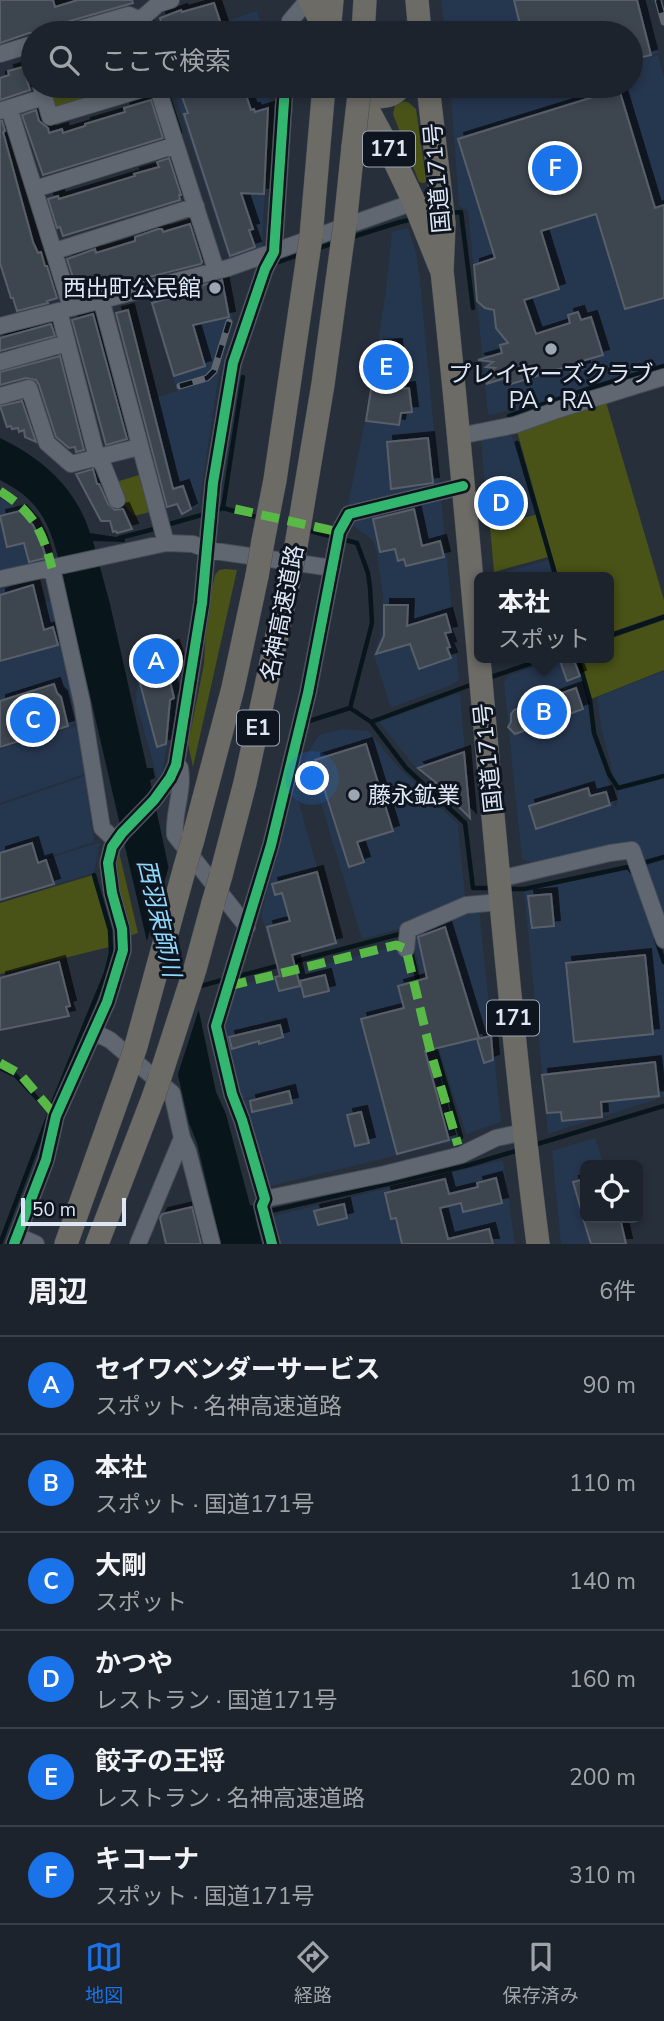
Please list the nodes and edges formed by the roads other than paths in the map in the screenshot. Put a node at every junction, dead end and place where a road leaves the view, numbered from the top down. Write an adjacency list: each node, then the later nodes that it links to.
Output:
1 (309, 0): 6 (street); 7 (highway)
2 (332, 0): 8 (highway)
3 (417, 0): 9 (highway)
4 (153, 11): 5 (street)
5 (108, 21)
6 (290, 21)
7 (321, 21)
8 (329, 21)
9 (419, 21)
10 (21, 47): 11 (street)
11 (0, 54)
12 (28, 98): 21 (street)
13 (44, 98): 14 (street)
14 (114, 98)
15 (159, 98): 22 (street)
16 (284, 98): 27 (street)
17 (323, 98): 60 (highway, 名神高速道路 / E1, bridge)
18 (357, 98): 57 (highway, 名神高速道路 / E1, bridge)
19 (363, 98): 25 (highway, 国道171号 / 171)
20 (428, 98): 25 (highway, 国道171号 / 171)
21 (5, 110): 23 (street)
22 (176, 145): 23 (street); 24 (street)
23 (35, 189): 26 (street)
24 (196, 205): 26 (street); 28 (street)
25 (428, 215): 27 (street); 36 (highway, 国道171号 / 171)
26 (55, 251): 30 (street)
27 (274, 252): 28 (street); 42 (street)
28 (221, 269): 29 (street)
29 (101, 299): 30 (street); 37 (street)
30 (65, 309): 31 (street); 32 (street)
31 (1, 322)
32 (65, 335): 33 (street); 38 (street)
33 (0, 362)
34 (664, 377): 36 (street)
35 (0, 396): 38 (street)
36 (458, 436): 39 (highway, 国道171号 / 171)
37 (139, 447): 38 (street); 41 (street)
38 (97, 458): 40 (street)
39 (463, 486): 44 (street); 46 (highway, 国道171号 / 171)
40 (117, 500)
41 (163, 534): 42 (street); 43 (street)
42 (208, 550): 44 (street); 48 (street)
43 (52, 568): 45 (street); 49 (street)
44 (332, 568): 51 (street)
45 (0, 579)
46 (474, 612)
47 (478, 663): 50 (highway, 国道171号 / 171)
48 (176, 765): 49 (street); 51 (street)
49 (119, 837): 54 (street)
50 (500, 892): 52 (street); 53 (street); 56 (highway, 国道171号 / 171)
51 (247, 927): 58 (street)
52 (664, 940)
53 (406, 949)
54 (94, 1032): 55 (street); 59 (street)
55 (182, 1138): 64 (street); 65 (street)
56 (526, 1143): 58 (street); 67 (highway, 国道171号 / 171)
57 (130, 1158): 62 (highway, 名神高速道路 / E1); 63 (highway)
58 (264, 1208): 66 (street)
59 (16, 1240): 61 (street)
60 (66, 1243)
61 (36, 1244)
62 (97, 1244)
63 (113, 1244)
64 (138, 1244)
65 (212, 1244)
66 (272, 1244)
67 (538, 1244)

